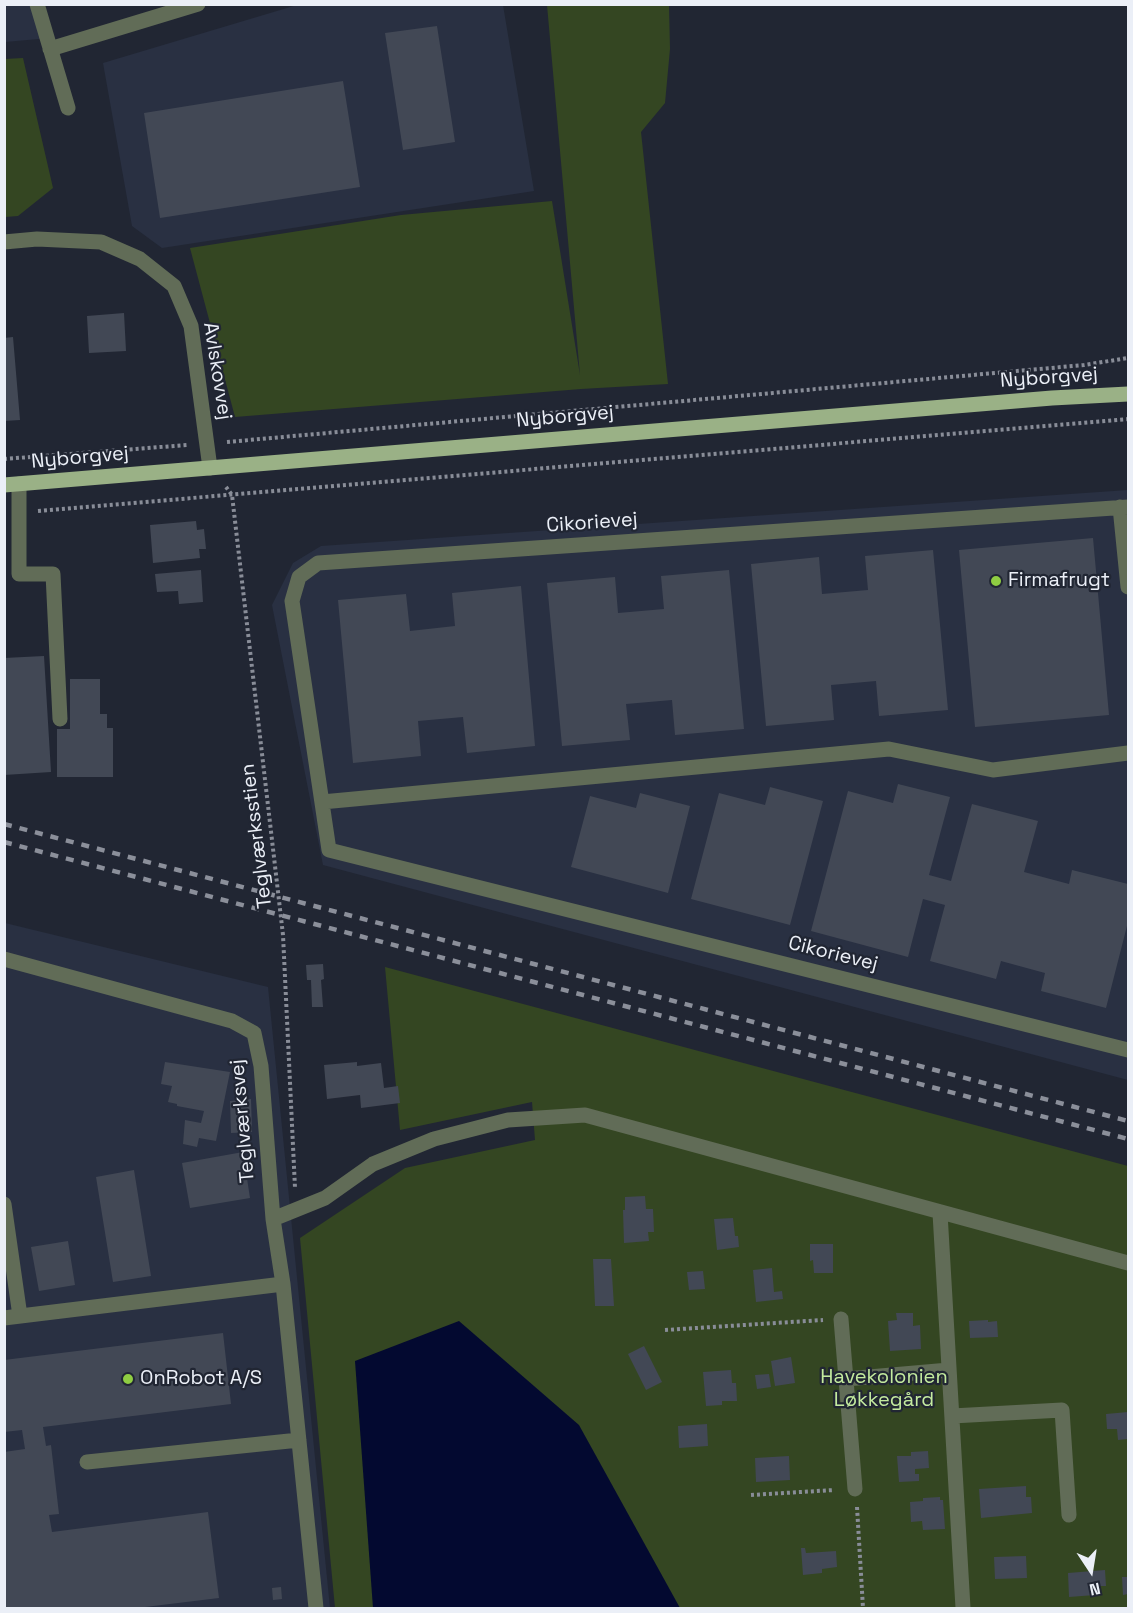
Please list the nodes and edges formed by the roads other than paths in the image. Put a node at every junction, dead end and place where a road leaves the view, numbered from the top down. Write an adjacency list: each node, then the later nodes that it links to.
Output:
1 (37, 4): 3 (street)
2 (198, 4): 3 (street)
3 (50, 49): 4 (street)
4 (68, 108)
5 (4, 242): 9 (street, Avlskovvej)
6 (1128, 385): 8 (main road)
7 (1128, 394): 8 (main road, Nyborgvej)
8 (1052, 398): 9 (main road, Nyborgvej)
9 (210, 468): 10 (main road, Nyborgvej)
10 (12, 484): 13 (street)
11 (1124, 507): 12 (street, Cikorievej); 15 (street, Cikorievej)
12 (1128, 587)
13 (60, 719)
14 (1128, 753): 15 (street)
15 (322, 802): 17 (street, Cikorievej)
16 (4, 959): 20 (street, Teglværksvej)
17 (1128, 1050)
18 (4, 1204): 23 (street)
19 (940, 1213): 20 (street); 21 (street); 26 (street)
20 (273, 1219): 22 (street, Teglværksvej)
21 (1128, 1263)
22 (283, 1284): 23 (street); 29 (street, Teglværksvej)
23 (21, 1316): 24 (street)
24 (4, 1318)
25 (841, 1319): 27 (street)
26 (949, 1370): 27 (street); 28 (street)
27 (846, 1379): 31 (street)
28 (952, 1416): 32 (street); 34 (street)
29 (299, 1440): 30 (street); 33 (street, Teglværksvej)
30 (87, 1462)
31 (855, 1489)
32 (1069, 1515)
33 (316, 1608)
34 (963, 1608)

